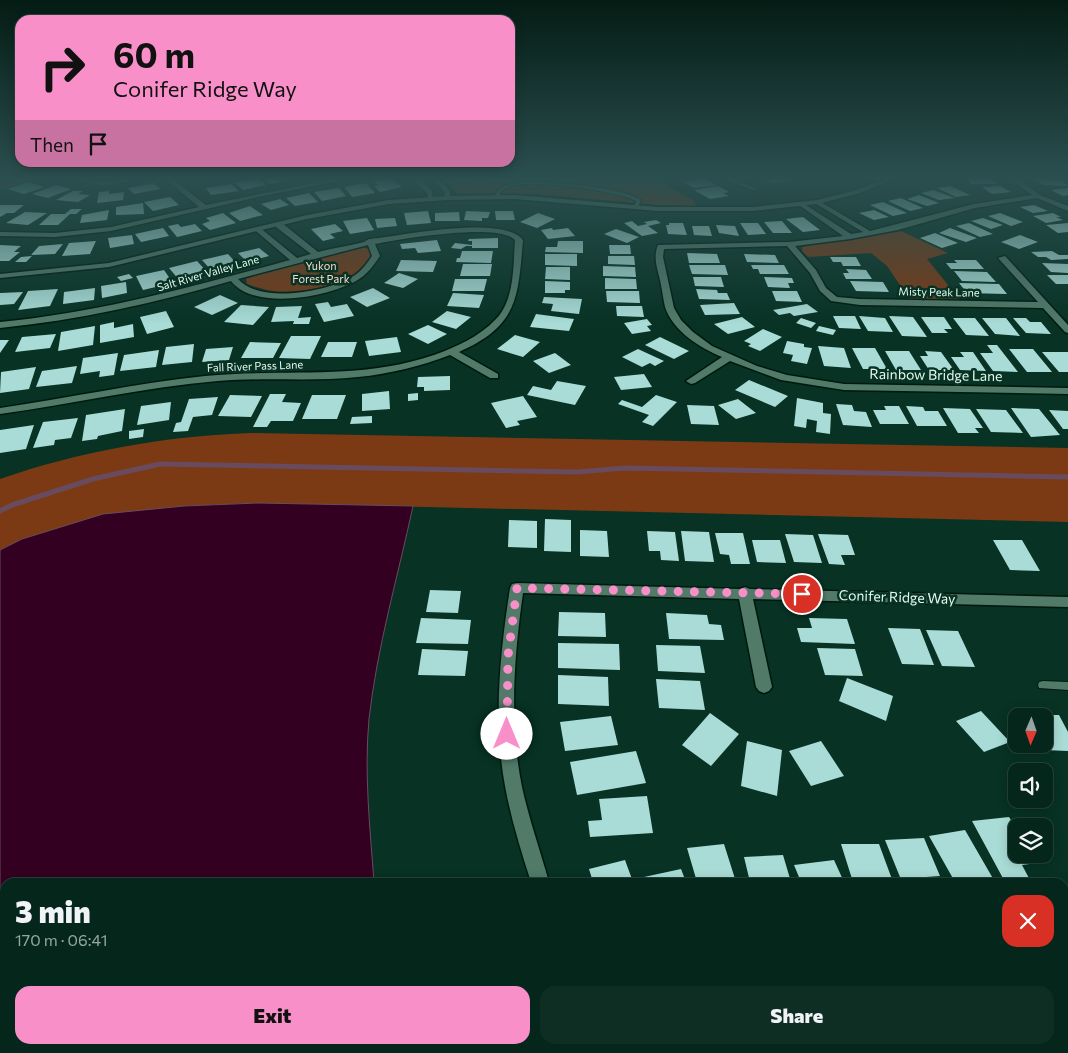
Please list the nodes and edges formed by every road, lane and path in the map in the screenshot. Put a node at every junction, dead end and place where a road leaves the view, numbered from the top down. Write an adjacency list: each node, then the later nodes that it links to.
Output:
1 (123, 226): 9 (street)
2 (270, 226): 7 (street)
3 (282, 226): 13 (street)
4 (834, 226): 10 (street)
5 (857, 226): 8 (street)
6 (902, 226): 8 (street)
7 (259, 229): 15 (street); 16 (street)
8 (869, 233): 10 (street)
9 (0, 234)
10 (850, 237): 12 (street)
11 (370, 242): 13 (street, Salt River Valley Lane); 17 (street); 19 (street, Salt River Valley Lane)
12 (789, 244): 18 (street, Misty Peak Lane); 23 (street, Rainbow Bridge Lane)
13 (316, 254): 15 (street, Salt River Valley Lane)
14 (1002, 258): 18 (street)
15 (295, 260): 17 (street, Salt River Valley Lane)
16 (0, 276)
17 (232, 278): 20 (street, Salt River Valley Lane)
18 (1045, 305): 21 (street)
19 (500, 320): 22 (street, Fall River Pass Lane)
20 (0, 325)
21 (1068, 330)
22 (452, 352): 24 (street); 27 (street, Fall River Pass Lane)
23 (728, 358): 25 (street); 26 (street, Rainbow Bridge Lane)
24 (494, 376)
25 (691, 382)
26 (1068, 391)
27 (0, 411)
28 (745, 592): 29 (street, Conifer Ridge Way); 32 (street); 33 (street, Conifer Ridge Way)
29 (1068, 602)
30 (1042, 685): 31 (lane)
31 (1068, 686)
32 (764, 687)
33 (539, 878)

